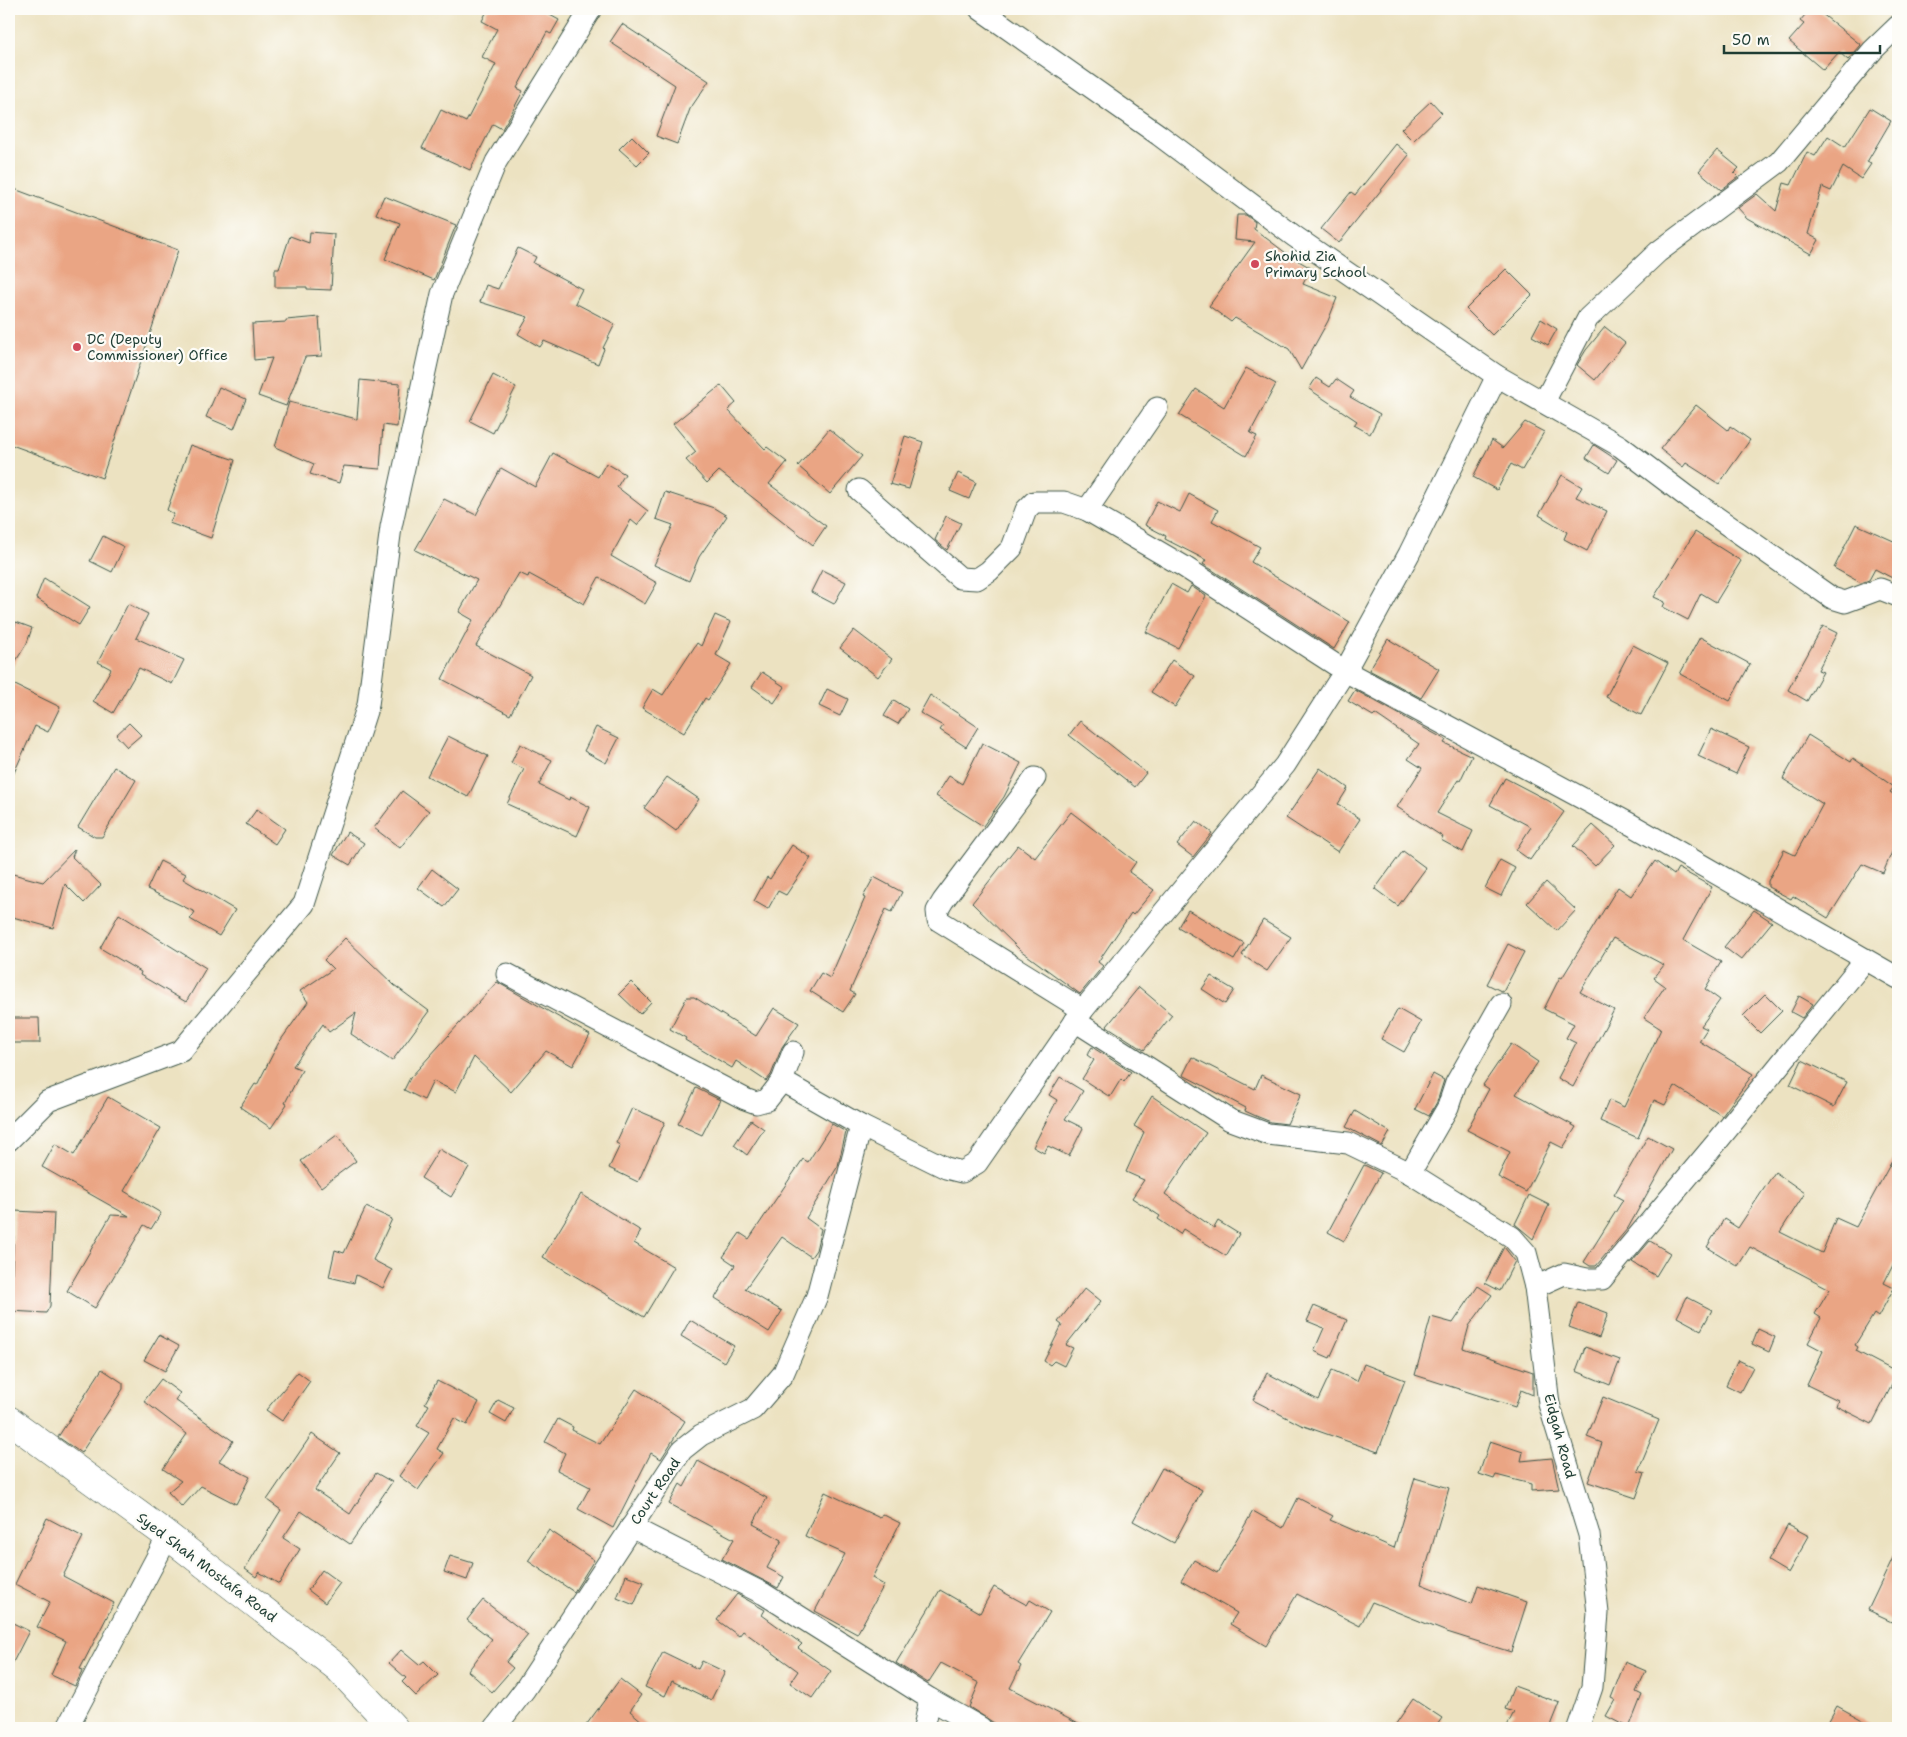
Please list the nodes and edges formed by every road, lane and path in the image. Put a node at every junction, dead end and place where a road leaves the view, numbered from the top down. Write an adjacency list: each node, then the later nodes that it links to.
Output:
1 (591, 9): 20 (street)
2 (980, 9): 4 (street)
3 (1898, 26): 5 (street)
4 (1497, 376): 5 (street); 10 (street)
5 (1544, 402): 9 (street)
6 (1157, 408): 8 (street)
7 (859, 490): 8 (street)
8 (1087, 510): 10 (street)
9 (1898, 596)
10 (1345, 671): 12 (street); 16 (street)
11 (1034, 778): 16 (street, Eidgah Road)
12 (1865, 960): 14 (street); 22 (street)
13 (507, 974): 18 (street)
14 (1898, 978)
15 (1501, 1004): 21 (street)
16 (1079, 1015): 19 (street); 21 (street, Eidgah Road)
17 (793, 1052): 18 (street)
18 (782, 1081): 19 (street)
19 (861, 1126): 24 (street, Court Road)
20 (9, 1140)
21 (1410, 1173): 22 (street, Eidgah Road)
22 (1535, 1287): 32 (street, Eidgah Road)
23 (9, 1420): 25 (highway, Syed Shah Mostafa Road)
24 (631, 1527): 26 (street); 29 (street, Court Road)
25 (168, 1536): 27 (street); 28 (highway, Syed Shah Mostafa Road)
26 (930, 1699): 30 (street); 31 (street)
27 (67, 1728)
28 (394, 1728)
29 (495, 1728)
30 (924, 1728)
31 (981, 1728)
32 (1578, 1728)

